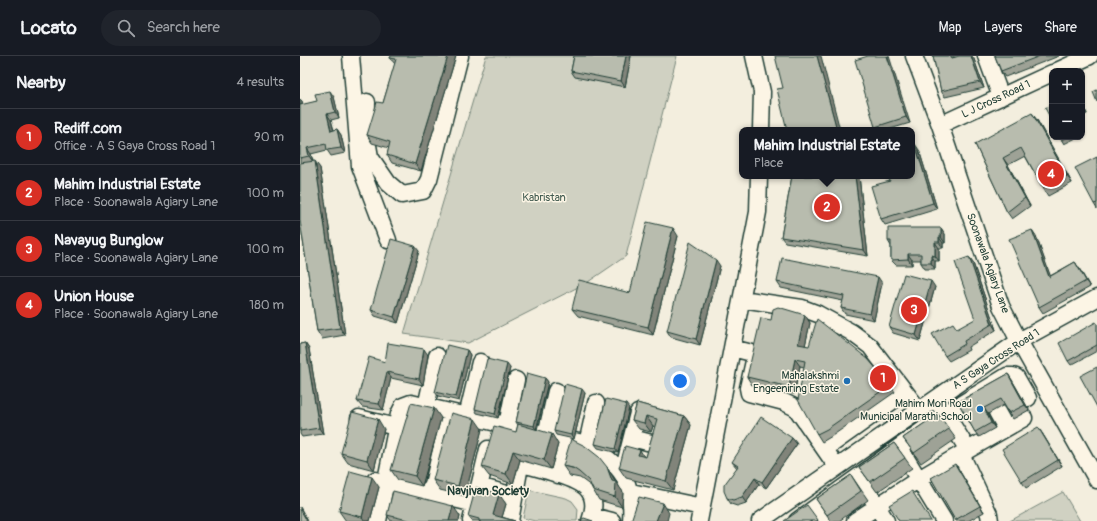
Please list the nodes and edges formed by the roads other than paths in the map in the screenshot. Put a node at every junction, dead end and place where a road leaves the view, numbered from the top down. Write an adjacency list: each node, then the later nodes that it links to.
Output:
1 (350, 56): 14 (street)
2 (460, 56): 10 (street)
3 (754, 56): 12 (street)
4 (914, 56): 11 (street, Soonawala Agiary Lane)
5 (986, 56): 9 (street)
6 (1088, 56): 7 (street)
7 (1063, 68)
8 (1049, 74): 9 (street, L J Cross Road 1)
9 (1001, 96): 11 (street, L J Cross Road 1)
10 (367, 102)
11 (940, 125): 17 (street, Soonawala Agiary Lane)
12 (761, 127)
13 (760, 179): 16 (street)
14 (388, 240)
15 (1097, 298): 17 (street, A S Gaya Cross Road 1)
16 (742, 299): 18 (street); 23 (street)
17 (1019, 341): 25 (street, A S Gaya Cross Road 1); 49 (street, Soonawala Agiary Lane)
18 (732, 348): 45 (street); 62 (street)
19 (437, 356): 27 (street)
20 (480, 362): 33 (street)
21 (516, 380): 36 (street)
22 (556, 391): 39 (street)
23 (905, 392): 28 (street); 45 (street)
24 (1028, 398): 32 (street)
25 (936, 399): 28 (street, A S Gaya Cross Road 1); 32 (street)
26 (596, 403): 42 (street)
27 (426, 407): 29 (street); 37 (street)
28 (919, 410): 47 (street, A S Gaya Cross Road 1)
29 (450, 412): 33 (street); 57 (street)
30 (997, 412): 38 (street)
31 (638, 413): 40 (street)
32 (946, 414): 44 (street); 46 (street)
33 (467, 416): 36 (street)
34 (353, 417): 37 (street)
35 (1024, 418): 38 (street)
36 (501, 424): 39 (street); 55 (street)
37 (396, 427): 54 (street)
38 (1006, 428): 46 (street)
39 (546, 435): 41 (street)
40 (632, 438): 43 (street); 48 (street)
41 (566, 440): 42 (street); 50 (street)
42 (587, 444): 48 (street)
43 (655, 444)
44 (899, 447): 52 (street); 53 (street)
45 (825, 449): 47 (street)
46 (964, 452): 53 (street); 75 (street)
47 (838, 467): 69 (street, A S Gaya Cross Road 1)
48 (622, 473): 56 (street)
49 (1095, 473)
50 (558, 474): 58 (street); 63 (street)
51 (358, 475): 54 (street)
52 (858, 476): 60 (street); 61 (street)
53 (919, 479): 61 (street); 74 (street)
54 (385, 482): 57 (street); 64 (street)
55 (479, 486): 58 (street); 59 (street)
56 (631, 492): 62 (street); 68 (street)
57 (430, 493): 59 (street)
58 (514, 496): 66 (street)
59 (475, 504): 65 (street)
60 (818, 506): 70 (street); 71 (street)
61 (878, 506): 72 (street); 73 (street)
62 (701, 514)
63 (591, 518): 67 (street)
64 (378, 521)
65 (471, 521)
66 (510, 521)
67 (612, 521)
68 (631, 521)
69 (760, 521)
70 (796, 521)
71 (828, 521)
72 (855, 521)
73 (886, 521)
74 (944, 521)
75 (990, 521)

